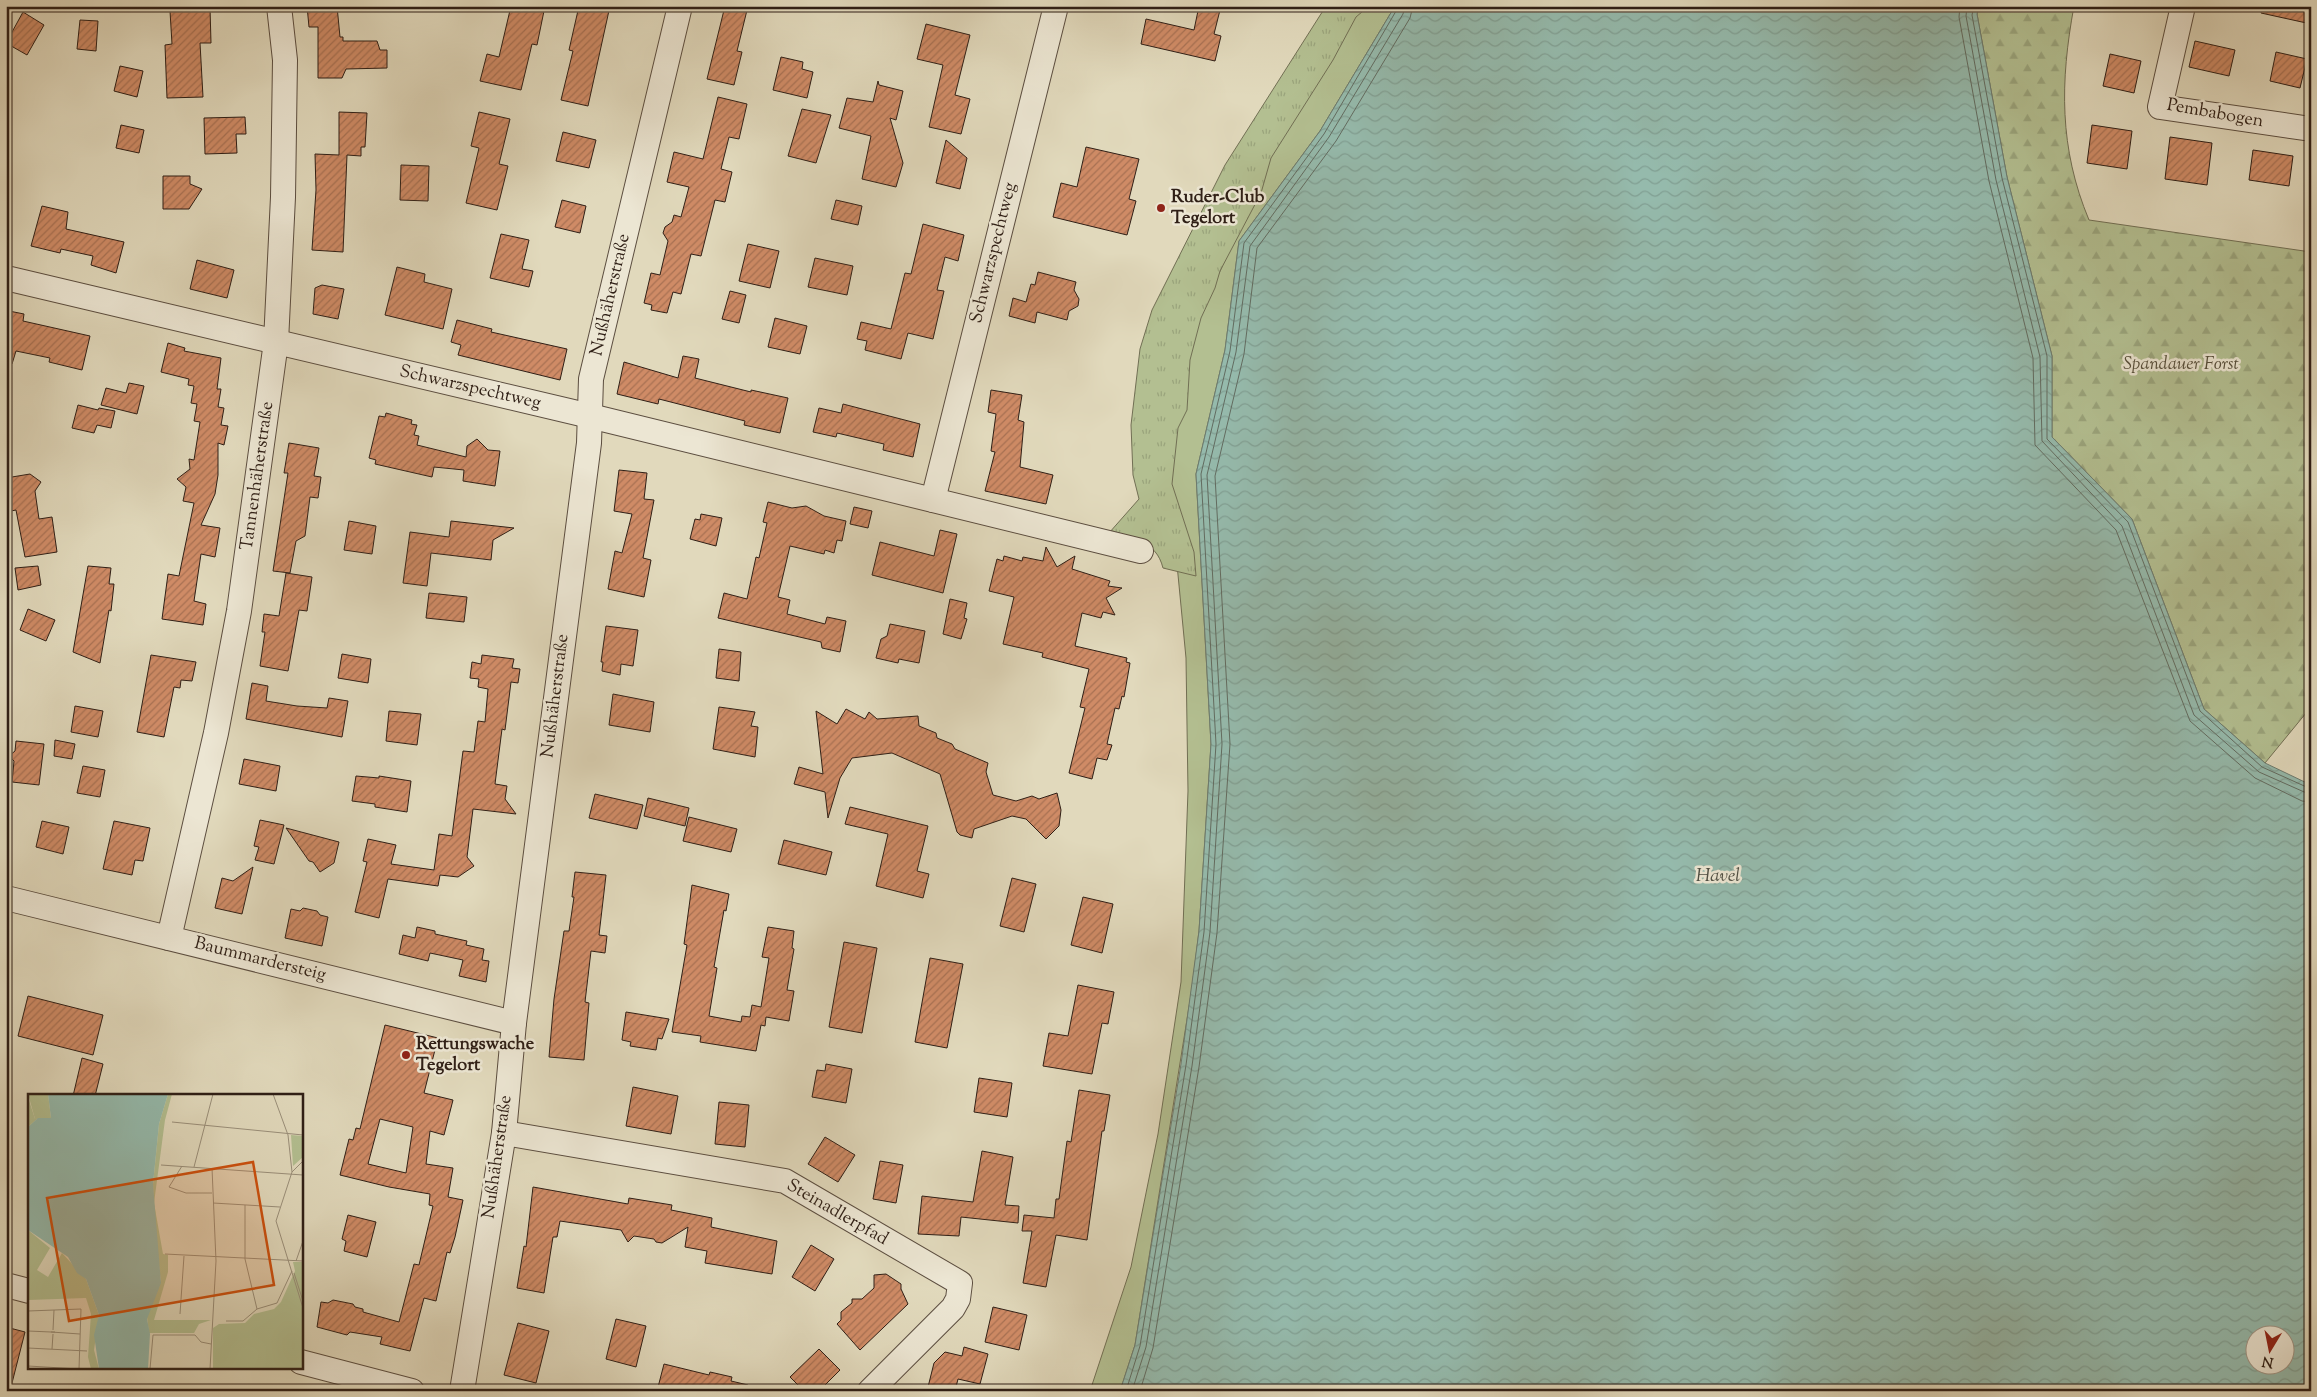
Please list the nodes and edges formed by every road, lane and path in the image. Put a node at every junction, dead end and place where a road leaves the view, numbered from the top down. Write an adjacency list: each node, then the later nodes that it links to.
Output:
1 (279, 6): 7 (street, Tannenhäherstraße)
2 (680, 6): 8 (street, Nußhäherstraße)
3 (1056, 6): 9 (street, Schwarzspechtweg)
4 (2183, 6): 5 (street, Pembabogen)
5 (2311, 129)
6 (6, 278): 7 (street, Schwarzspechtweg)
7 (276, 342): 8 (street, Schwarzspechtweg); 12 (street, Tannenhäherstraße)
8 (590, 416): 9 (street, Schwarzspechtweg); 13 (street, Nußhäherstraße)
9 (933, 500): 10 (street, Schwarzspechtweg)
10 (1141, 551)
11 (6, 898): 12 (street, Baummardersteig)
12 (169, 938): 13 (street, Baummardersteig)
13 (514, 1023): 14 (street, Nußhäherstraße)
14 (504, 1133): 19 (street, Nußhäherstraße); 20 (street, Steinadlerpfad)
15 (6, 1286): 16 (street)
16 (28, 1291)
17 (302, 1362): 18 (street)
18 (412, 1391)
19 (462, 1391)
20 (870, 1391)

